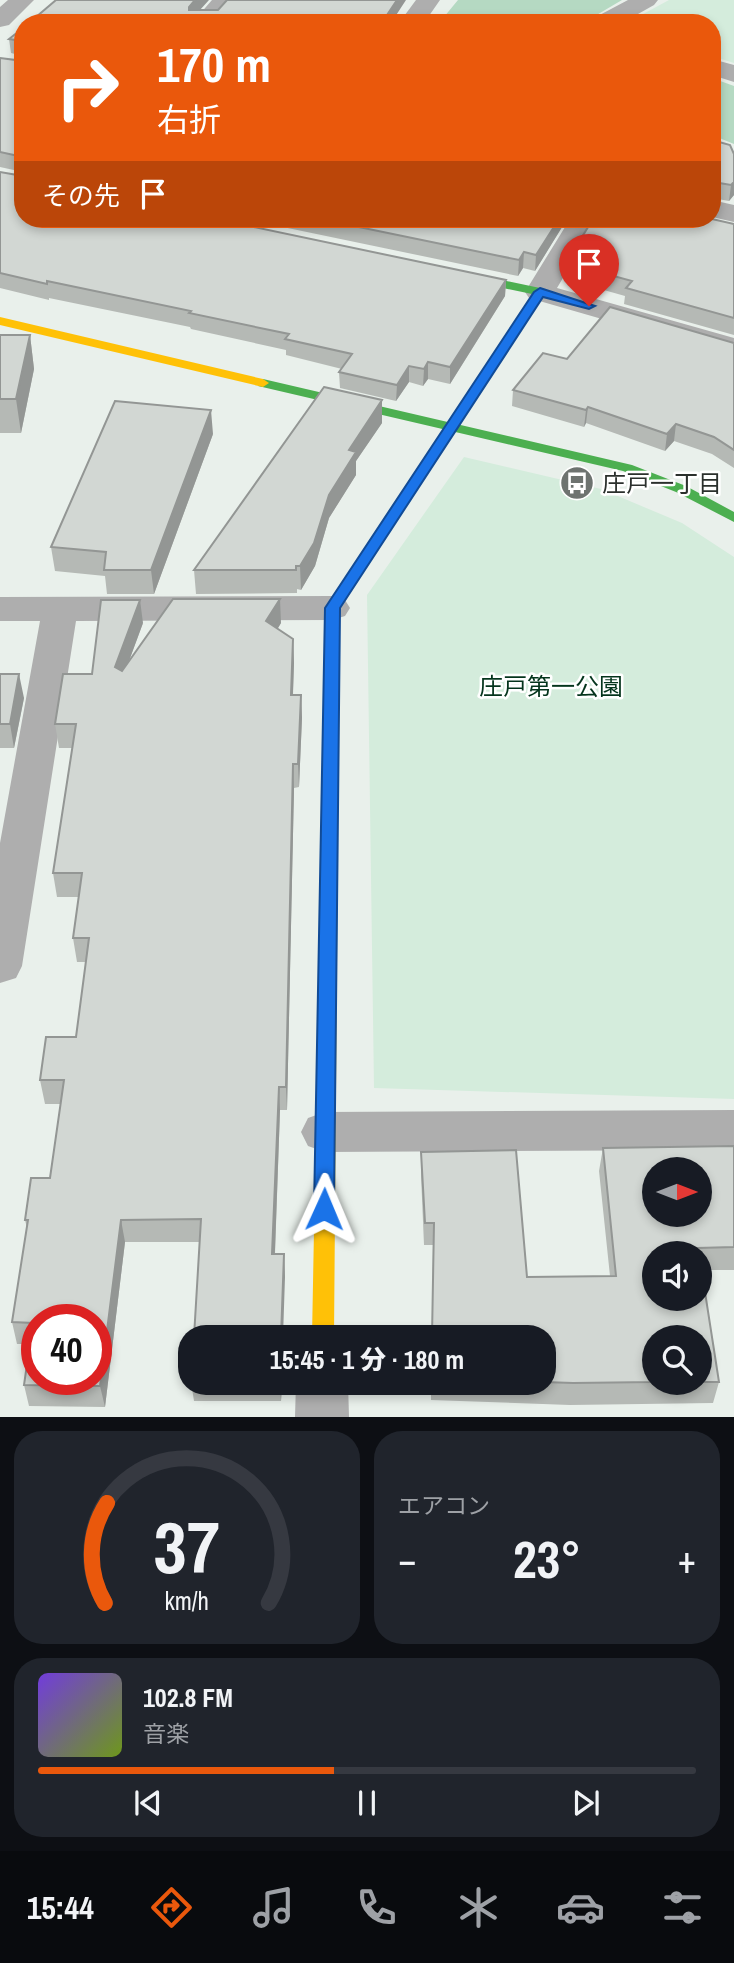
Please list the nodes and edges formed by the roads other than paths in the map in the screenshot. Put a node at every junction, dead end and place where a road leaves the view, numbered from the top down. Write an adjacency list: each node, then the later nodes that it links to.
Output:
1 (22, 0): 6 (street)
2 (225, 0): 4 (street)
3 (646, 0): 5 (street)
4 (212, 14)
5 (620, 14)
6 (0, 20)
7 (579, 228): 9 (street)
8 (434, 270): 9 (street)
9 (540, 292): 11 (street); 12 (street)
10 (0, 321): 12 (street)
11 (734, 348)
12 (451, 428): 13 (street); 14 (street)
13 (734, 518)
14 (332, 608): 16 (street); 19 (street)
15 (0, 609): 16 (street)
16 (60, 609): 17 (street)
17 (0, 966)
18 (734, 1130): 19 (street)
19 (325, 1132): 20 (street)
20 (323, 1325)
21 (322, 1395): 22 (street)
22 (322, 1417)

